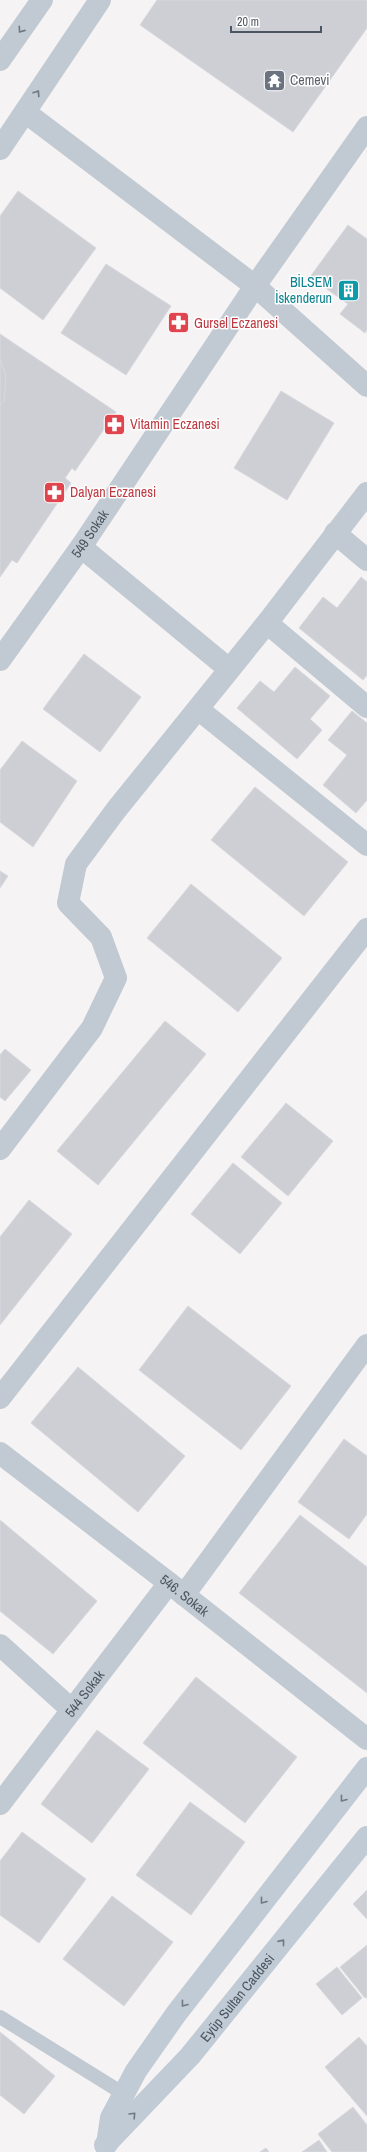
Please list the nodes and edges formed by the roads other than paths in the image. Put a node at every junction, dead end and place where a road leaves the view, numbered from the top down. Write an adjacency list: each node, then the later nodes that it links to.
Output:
1 (42, 0): 3 (street, one-way to 3)
2 (100, 0): 4 (street, one-way to 2)
3 (0, 60)
4 (25, 112): 6 (street); 7 (street)
5 (367, 127): 7 (street, 549 Sokak)
6 (0, 149)
7 (255, 286): 8 (street); 11 (street, 549 Sokak)
8 (367, 386)
9 (367, 493): 10 (street)
10 (335, 533): 12 (street); 13 (street)
11 (81, 546): 14 (street, 549 Sokak); 15 (street)
12 (367, 560)
13 (267, 624): 15 (street); 16 (street)
14 (0, 660)
15 (229, 669): 17 (street)
16 (367, 707)
17 (198, 709): 18 (street); 20 (street)
18 (367, 845)
19 (367, 929): 22 (street)
20 (0, 1149)
21 (367, 1345): 24 (street, 544 Sokak)
22 (0, 1398)
23 (0, 1453): 24 (street, 546. Sokak)
24 (176, 1589): 26 (street, 544 Sokak); 27 (street, 546. Sokak)
25 (0, 1645): 26 (street)
26 (72, 1710): 29 (street, 544 Sokak)
27 (367, 1739)
28 (367, 1768): 32 (main road, one-way to 32)
29 (0, 1804)
30 (367, 1837): 33 (main road, Eyüp Sultan Caddesi, one-way to 30)
31 (0, 2017): 32 (lane)
32 (124, 2094): 33 (main road)
33 (108, 2149)

